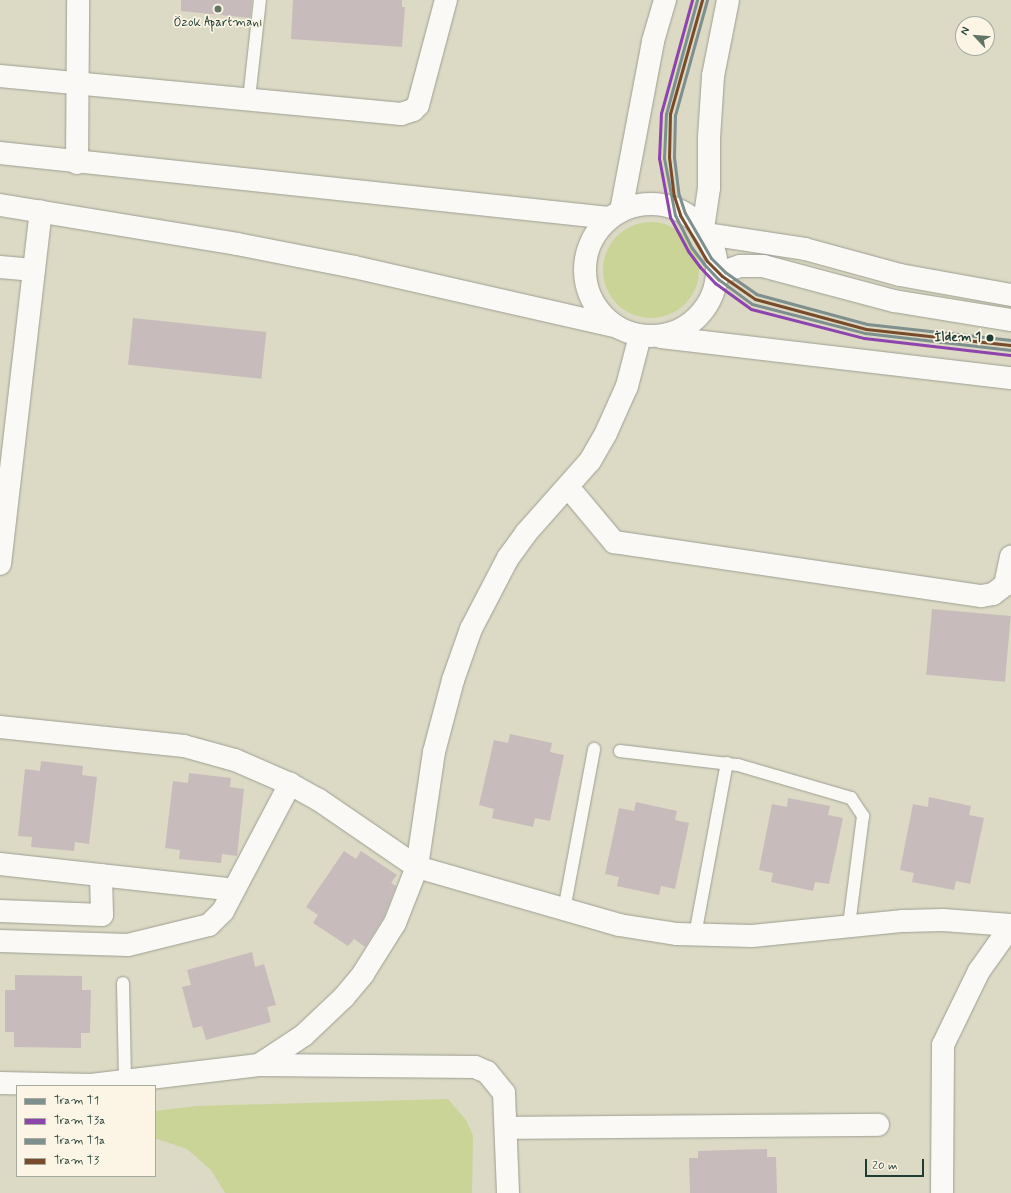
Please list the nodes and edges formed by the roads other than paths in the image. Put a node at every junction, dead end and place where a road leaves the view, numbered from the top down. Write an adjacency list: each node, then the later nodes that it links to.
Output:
1 (78, 0): 7 (street)
2 (260, 0): 8 (lane)
3 (446, 0): 8 (street)
4 (665, 0): 13 (street)
5 (728, 0): 14 (street)
6 (0, 76): 7 (street)
7 (79, 83): 8 (street); 10 (street)
8 (249, 100)
9 (0, 153): 10 (street)
10 (77, 163): 13 (street)
11 (0, 205): 12 (street)
12 (41, 211): 16 (street); 20 (street)
13 (615, 215): 14 (street); 20 (street)
14 (705, 232): 17 (street); 18 (street)
15 (0, 267): 16 (street)
16 (34, 270): 25 (street)
17 (717, 274): 19 (street); 21 (street)
18 (1011, 295)
19 (1011, 320)
20 (614, 326): 21 (street)
21 (647, 336): 22 (street); 23 (street)
22 (1011, 378)
23 (568, 487): 24 (street); 32 (street)
24 (1011, 557)
25 (0, 564)
26 (0, 727): 30 (street)
27 (594, 749): 35 (lane)
28 (620, 751): 29 (lane)
29 (727, 764): 38 (lane); 39 (lane)
30 (290, 784): 32 (street); 34 (street)
31 (0, 864): 33 (street)
32 (417, 867): 35 (street); 42 (street)
33 (101, 875): 34 (street); 36 (street)
34 (234, 890): 40 (street)
35 (564, 910): 39 (street)
36 (0, 911)
37 (1011, 925): 38 (street); 48 (street)
38 (849, 926): 39 (street)
39 (695, 935)
40 (0, 942)
41 (123, 983): 43 (lane)
42 (259, 1066): 43 (street); 46 (street)
43 (125, 1081): 44 (street)
44 (0, 1083)
45 (878, 1125): 46 (street)
46 (506, 1128): 47 (street)
47 (508, 1193)
48 (942, 1193)

